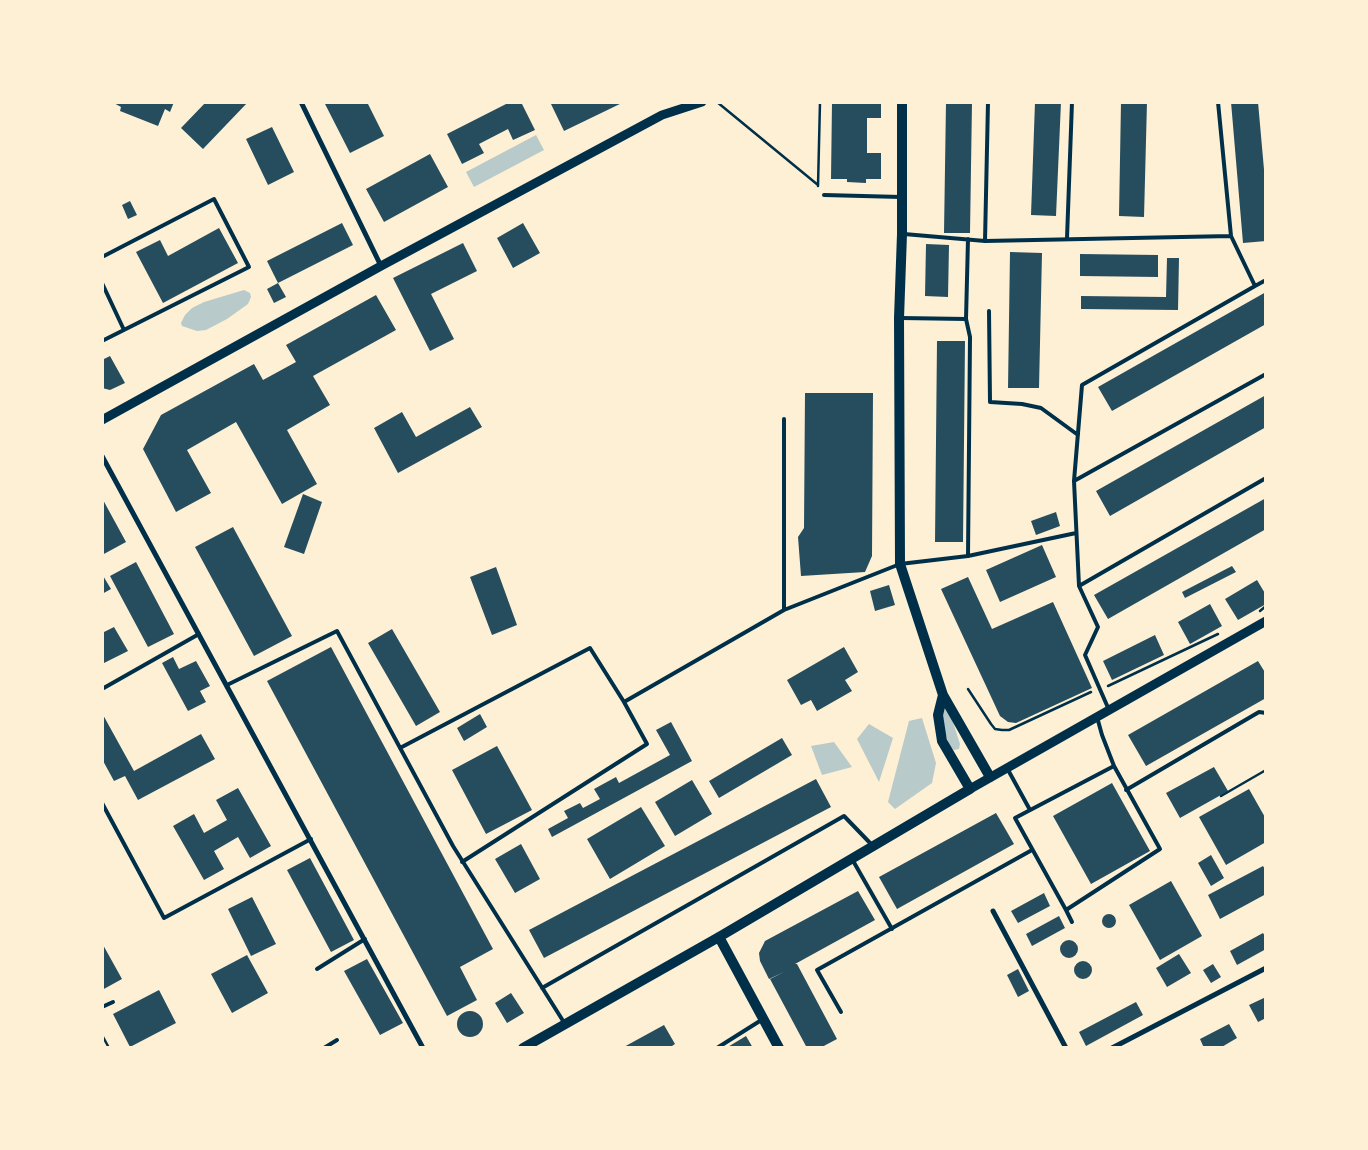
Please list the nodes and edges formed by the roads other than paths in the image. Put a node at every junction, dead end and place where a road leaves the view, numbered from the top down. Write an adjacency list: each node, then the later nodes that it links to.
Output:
1 (301, 102): 15 (street)
2 (702, 102): 15 (street)
3 (902, 102): 8 (main road)
4 (988, 102): 13 (lane)
5 (1072, 102): 11 (lane)
6 (1218, 102): 10 (lane)
7 (824, 195): 8 (lane)
8 (902, 197): 9 (main road)
9 (902, 234): 12 (lane); 20 (main road)
10 (1231, 236): 11 (lane); 18 (lane)
11 (1067, 238): 13 (lane)
12 (968, 240): 13 (lane); 21 (lane)
13 (985, 241)
14 (102, 257): 22 (lane)
15 (381, 266): 26 (street)
16 (1266, 280): 18 (lane)
17 (102, 283): 22 (lane)
18 (1254, 286): 27 (lane)
19 (989, 311): 27 (lane)
20 (899, 318): 21 (lane); 33 (main road)
21 (966, 319): 32 (lane)
22 (124, 330): 23 (lane)
23 (102, 341)
24 (1266, 374): 30 (lane)
25 (784, 419): 35 (lane)
26 (102, 420)
27 (1078, 435): 30 (lane)
28 (102, 456): 37 (street)
29 (1266, 478): 34 (lane)
30 (1074, 481): 31 (lane)
31 (1076, 533): 32 (lane); 34 (lane)
32 (968, 556): 33 (lane)
33 (900, 564): 35 (lane); 40 (main road)
34 (1079, 586): 42 (lane)
35 (784, 610): 41 (lane)
36 (1266, 621): 42 (street)
37 (199, 634): 38 (street); 39 (lane)
38 (227, 685): 45 (lane); 53 (street)
39 (102, 689)
40 (943, 695): 48 (main road); 49 (main road)
41 (624, 702): 45 (lane); 57 (lane)
42 (1109, 710): 44 (street)
43 (1266, 713): 50 (lane)
44 (1097, 717): 46 (lane); 47 (street)
45 (400, 748): 57 (lane)
46 (1114, 766): 50 (lane); 52 (lane)
47 (1007, 768): 48 (street); 52 (lane)
48 (990, 777): 49 (street)
49 (970, 789): 54 (main road)
50 (1126, 790): 58 (lane)
51 (102, 803): 53 (lane)
52 (1030, 810): 55 (lane)
53 (311, 839): 63 (street)
54 (874, 846): 56 (main road); 66 (lane)
55 (1032, 850): 58 (lane); 61 (lane)
56 (852, 859): 61 (lane); 62 (main road)
57 (462, 862): 66 (lane)
58 (1066, 910): 60 (lane)
59 (992, 911): 78 (street)
60 (1072, 922)
61 (892, 929): 69 (lane)
62 (719, 937): 70 (main road); 71 (main road)
63 (365, 939): 65 (lane); 74 (street)
64 (1266, 968): 79 (street)
65 (317, 969)
66 (542, 988): 71 (lane)
67 (114, 1002): 68 (lane)
68 (102, 1007)
69 (841, 1012)
70 (763, 1019): 76 (lane); 77 (main road)
71 (565, 1024): 75 (main road)
72 (337, 1040): 73 (lane)
73 (324, 1048)
74 (423, 1048)
75 (523, 1048)
76 (717, 1048)
77 (779, 1048)
78 (1066, 1048)
79 (1112, 1048)

